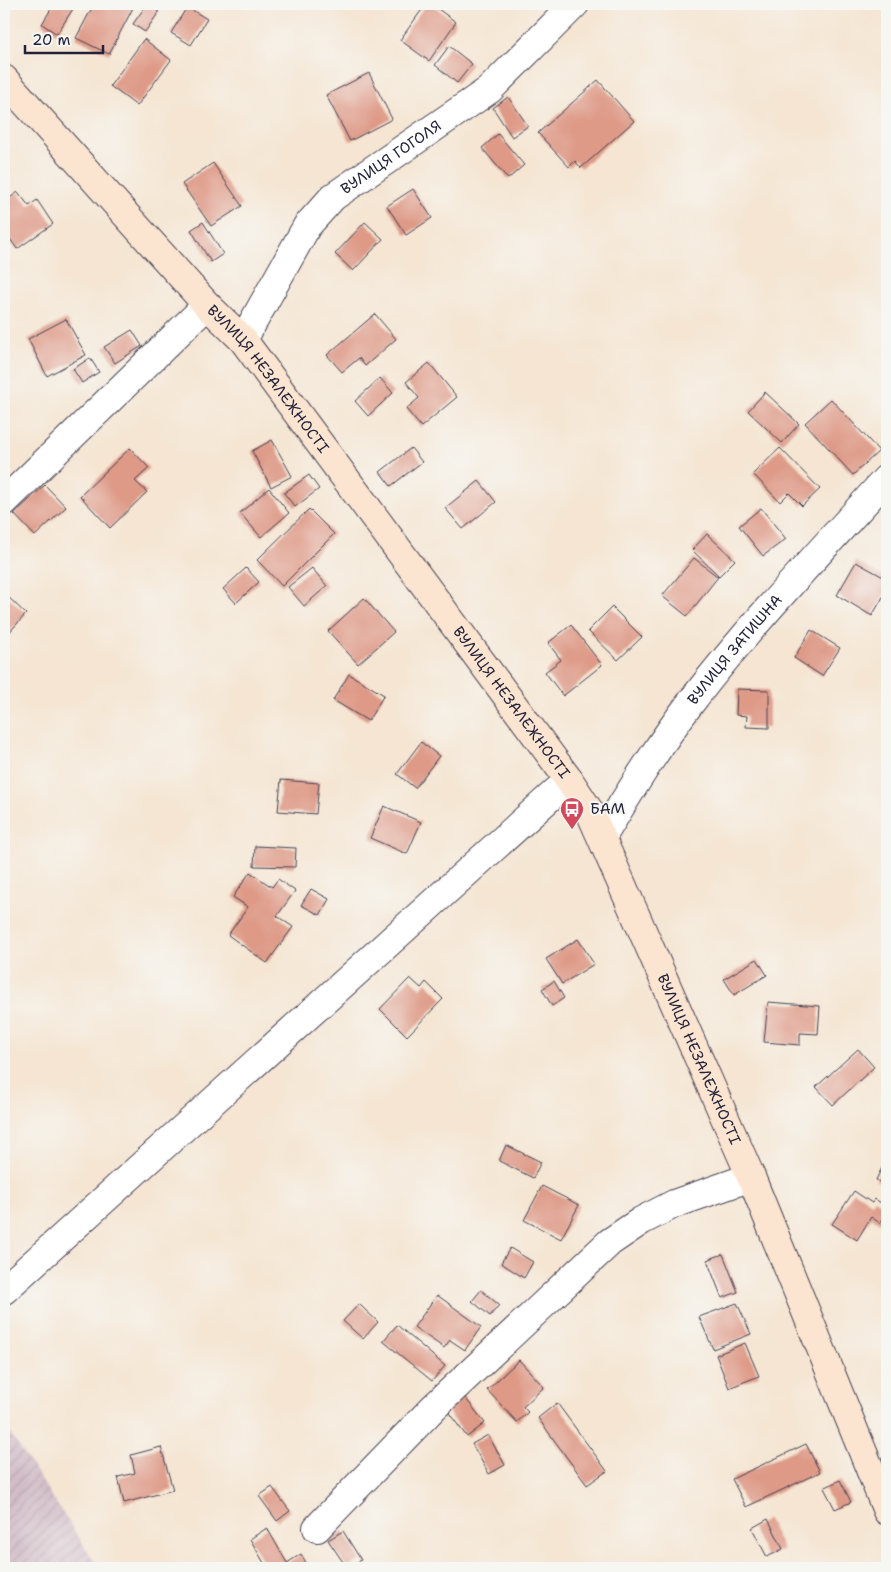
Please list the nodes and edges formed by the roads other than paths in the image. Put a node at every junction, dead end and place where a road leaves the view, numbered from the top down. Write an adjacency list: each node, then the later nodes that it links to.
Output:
1 (575, 4): 4 (street, ВУЛИЦЯ ГОГОЛЯ)
2 (4, 80): 3 (street, ВУЛИЦЯ НЕЗАЛЕЖНОСТІ)
3 (207, 305): 4 (street, ВУЛИЦЯ НЕЗАЛЕЖНОСТІ); 6 (street)
4 (243, 340): 7 (street, ВУЛИЦЯ НЕЗАЛЕЖНОСТІ)
5 (887, 478): 8 (street, ВУЛИЦЯ ЗАТИШНА)
6 (4, 502)
7 (569, 780): 8 (street, ВУЛИЦЯ НЕЗАЛЕЖНОСТІ); 10 (street)
8 (602, 837): 9 (street, ВУЛИЦЯ НЕЗАЛЕЖНОСТІ)
9 (751, 1177): 11 (street, ВУЛИЦЯ НЕЗАЛЕЖНОСТІ); 12 (street)
10 (4, 1290)
11 (886, 1503)
12 (317, 1528)

